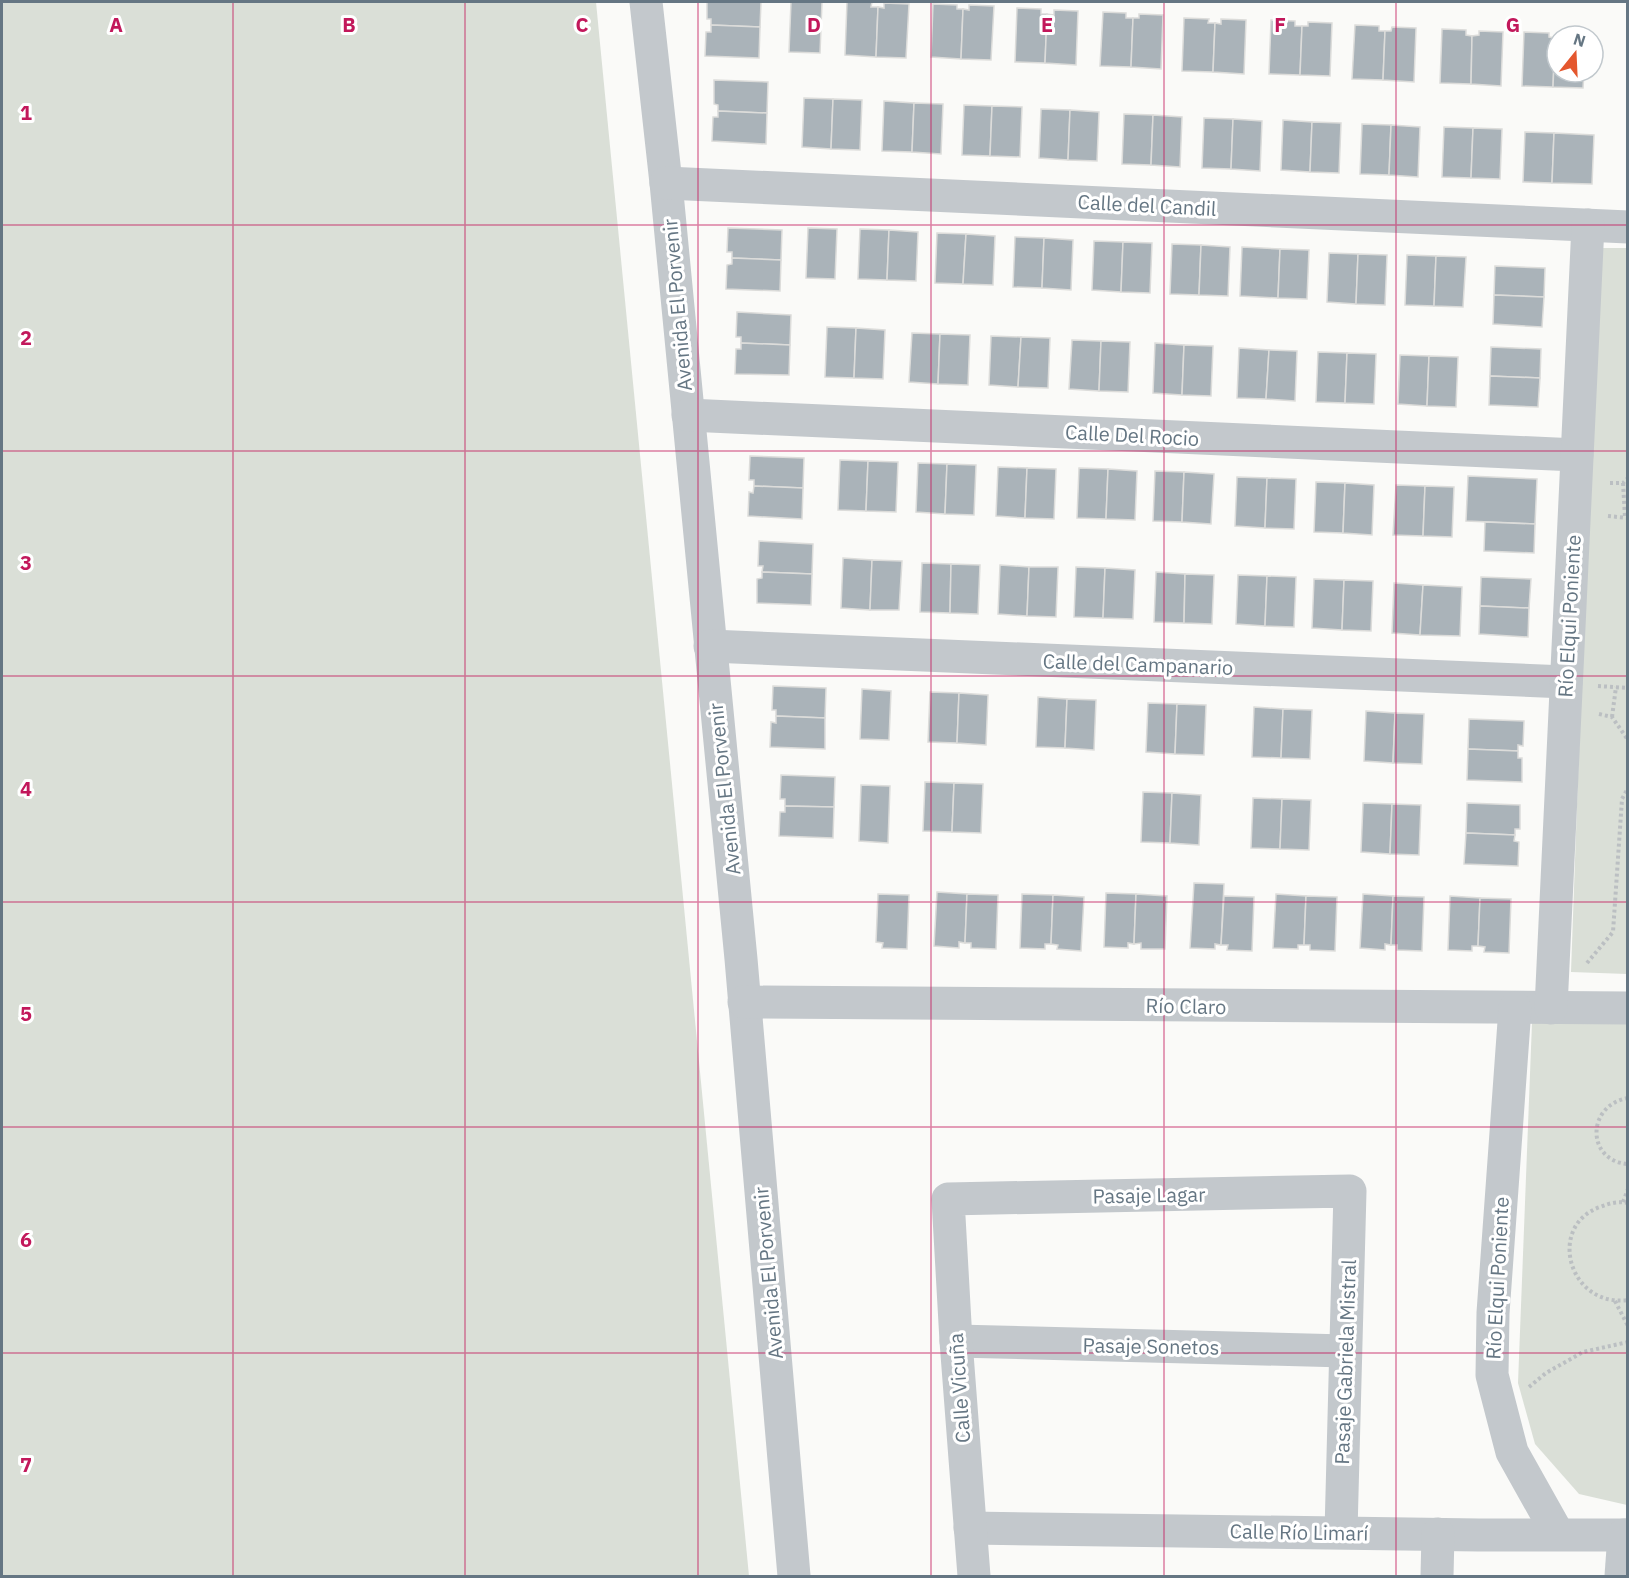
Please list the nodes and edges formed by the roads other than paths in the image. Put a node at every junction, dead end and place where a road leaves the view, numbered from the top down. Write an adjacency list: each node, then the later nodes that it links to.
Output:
1 (646, 2): 2 (street, Avenida El Porvenir)
2 (666, 183): 3 (street, Calle del Candil); 5 (street, Avenida El Porvenir)
3 (1588, 225): 4 (street, Calle del Candil); 6 (street, Río Elqui Poniente)
4 (1628, 226)
5 (688, 415): 6 (street, Calle Del Rocio); 7 (street, Avenida El Porvenir)
6 (1577, 454): 8 (street, Río Elqui Poniente)
7 (710, 646): 8 (street, Calle del Campanario); 9 (street, Avenida El Porvenir)
8 (1579, 684): 11 (street, Río Elqui Poniente)
9 (744, 1002): 10 (street, Río Claro); 22 (street, Avenida El Porvenir)
10 (1515, 1008): 11 (street, Río Claro); 20 (street, Río Elqui Poniente)
11 (1551, 1008): 12 (street, Río Claro)
12 (1628, 1008)
13 (1350, 1191): 14 (street, Pasaje Lagar); 16 (street, Pasaje Gabriela Mistral)
14 (948, 1199): 15 (street, Calle Vicuña)
15 (956, 1341): 16 (street, Pasaje Sonetos); 17 (street, Calle Vicuña)
16 (1345, 1351): 18 (street, Pasaje Gabriela Mistral)
17 (970, 1528): 18 (street, Calle Río Limarí); 23 (street, Calle Vicuña)
18 (1341, 1532): 19 (street, Calle Río Limarí)
19 (1438, 1534): 20 (street, Calle Río Limarí); 24 (street)
20 (1558, 1534): 21 (street, Calle Río Limarí)
21 (1626, 1534): 25 (street)
22 (794, 1576)
23 (974, 1576)
24 (1437, 1576)
25 (1621, 1576)

